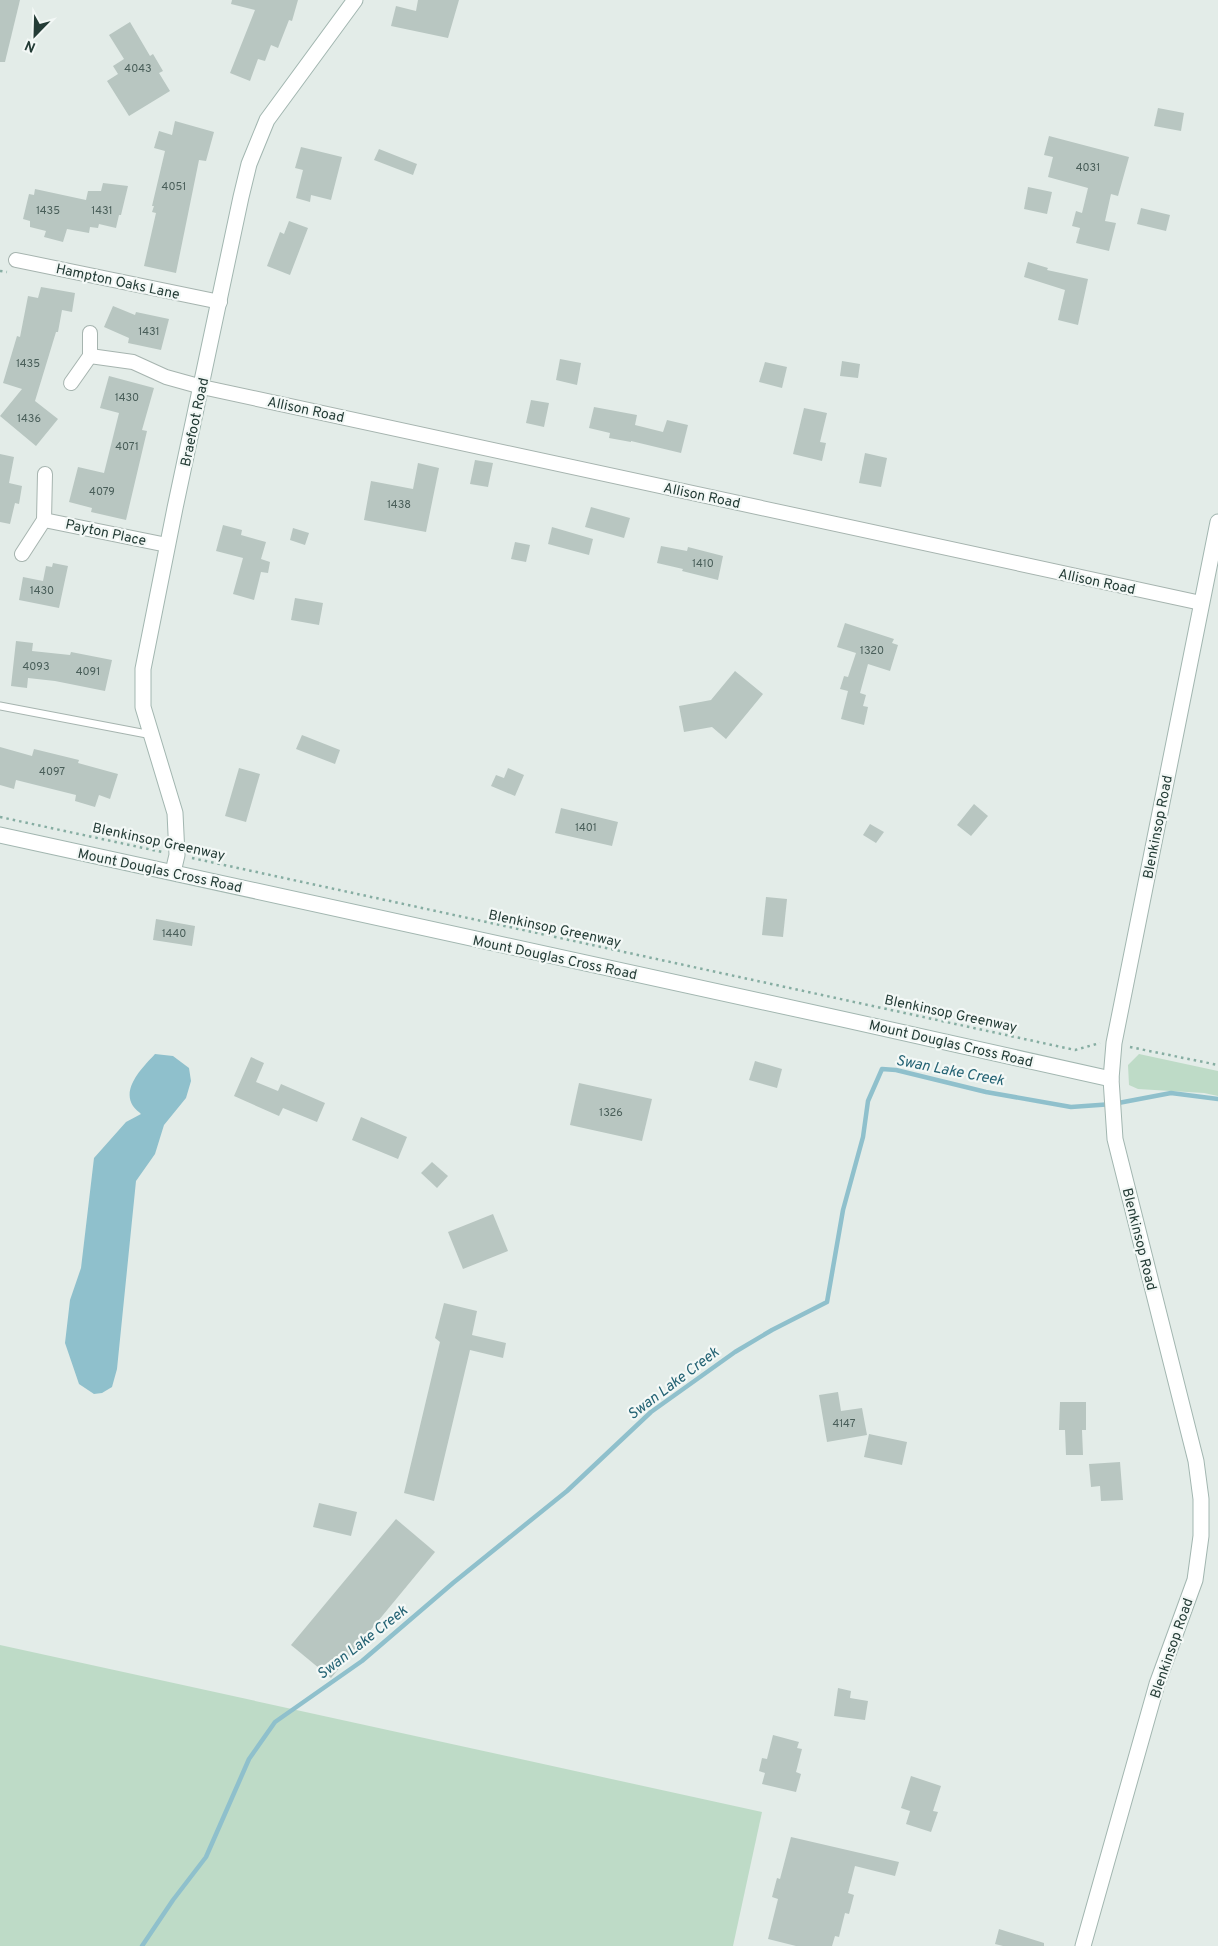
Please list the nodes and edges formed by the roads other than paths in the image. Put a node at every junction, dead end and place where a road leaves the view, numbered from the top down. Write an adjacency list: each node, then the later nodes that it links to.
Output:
1 (356, 0): 3 (street, Braefoot Road)
2 (16, 260): 3 (street, Hampton Oaks Lane)
3 (220, 302): 7 (street, Braefoot Road)
4 (90, 333): 5 (street)
5 (90, 356): 6 (street); 7 (street, Allison Road)
6 (71, 383)
7 (202, 387): 11 (street, Braefoot Road); 13 (street, Allison Road)
8 (45, 474): 9 (street)
9 (44, 520): 11 (street, Payton Place); 12 (street)
10 (1218, 522): 13 (street, Blenkinsop Road)
11 (168, 545): 15 (street, Braefoot Road)
12 (22, 554)
13 (1201, 603): 18 (street, Blenkinsop Road)
14 (0, 706): 15 (lane)
15 (152, 735): 17 (street, Braefoot Road)
16 (0, 835): 17 (street, Mount Douglas Cross Road)
17 (173, 872): 18 (street, Mount Douglas Cross Road)
18 (1111, 1079): 19 (street, Blenkinsop Road)
19 (1083, 1946)

